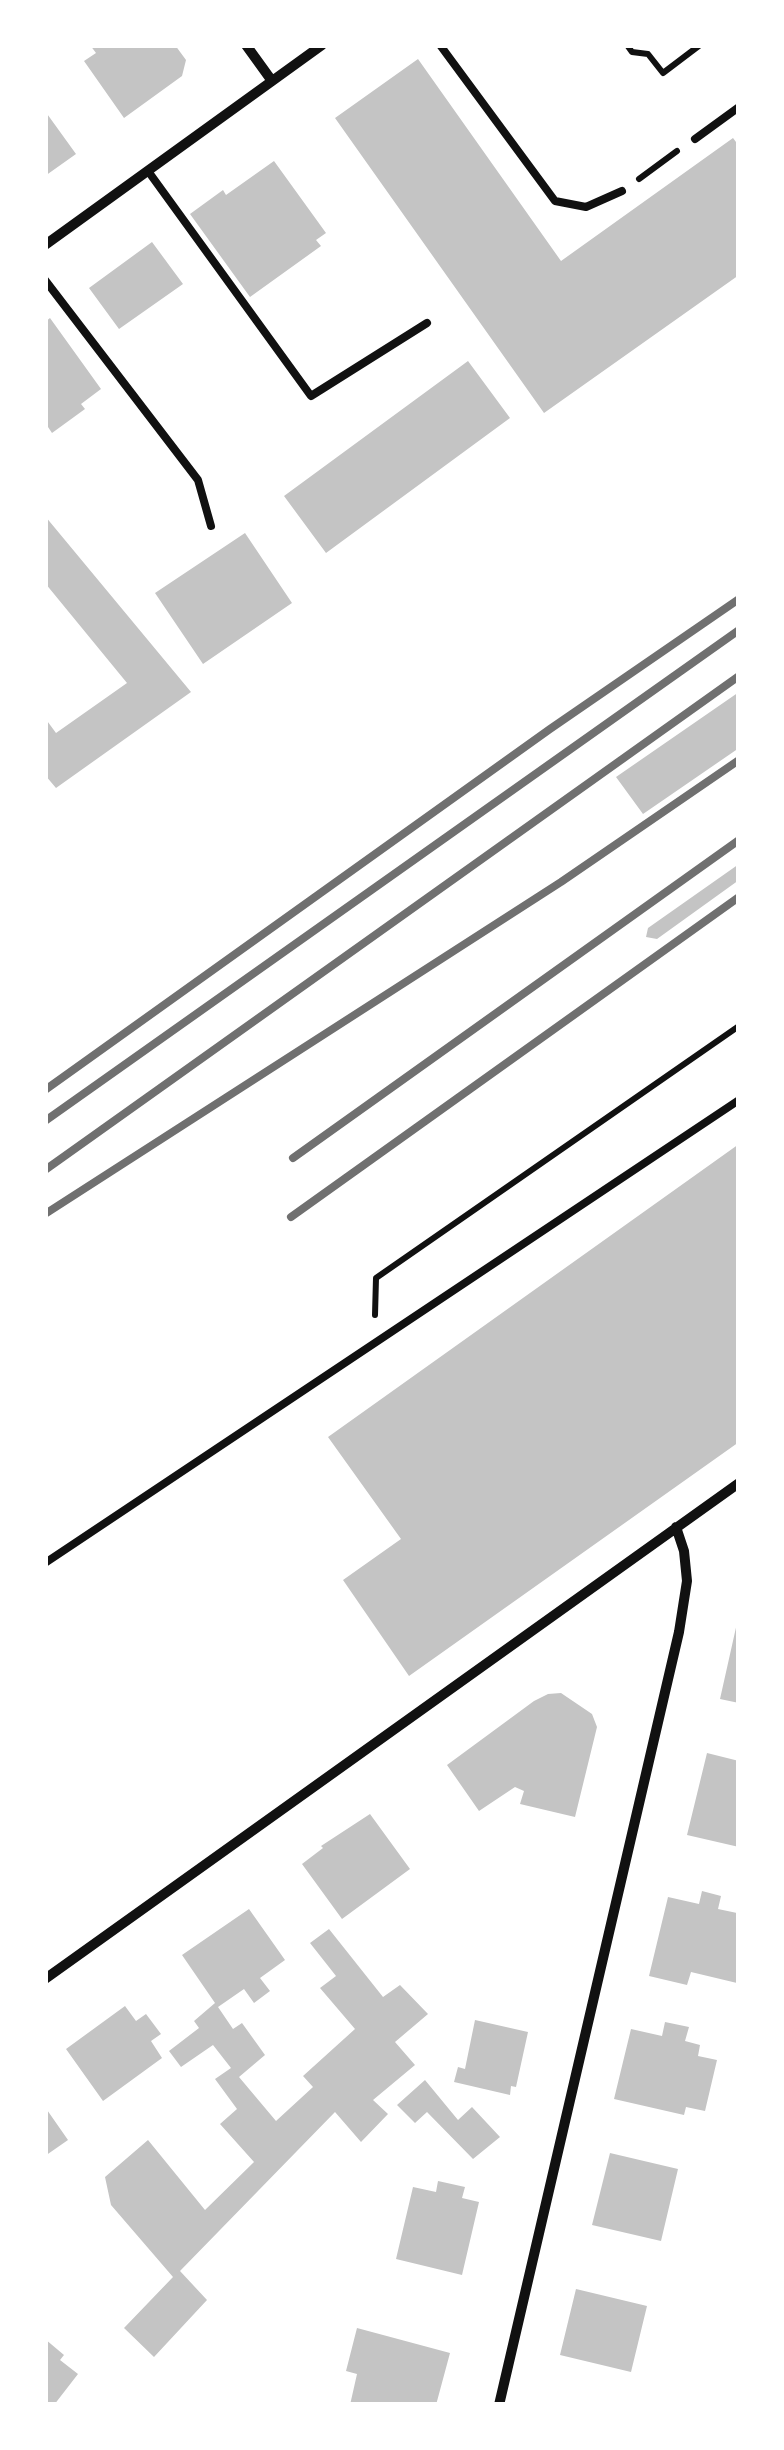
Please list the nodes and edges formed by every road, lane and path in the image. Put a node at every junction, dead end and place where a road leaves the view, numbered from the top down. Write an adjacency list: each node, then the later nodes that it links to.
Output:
1 (246, 45): 6 (street)
2 (322, 45): 6 (street)
3 (440, 45): 10 (lane)
4 (628, 45): 5 (path)
5 (700, 45)
6 (272, 81): 9 (street)
7 (739, 107): 8 (lane)
8 (695, 139): 10 (path)
9 (148, 171): 11 (street); 13 (lane)
10 (622, 191)
11 (45, 246)
12 (45, 280): 14 (lane)
13 (427, 323)
14 (211, 526)
15 (739, 1026): 17 (path)
16 (739, 1100): 20 (lane)
17 (376, 1278)
18 (739, 1483): 19 (street)
19 (676, 1527): 21 (street); 22 (street)
20 (45, 1562)
21 (45, 1978)
22 (499, 2405)

